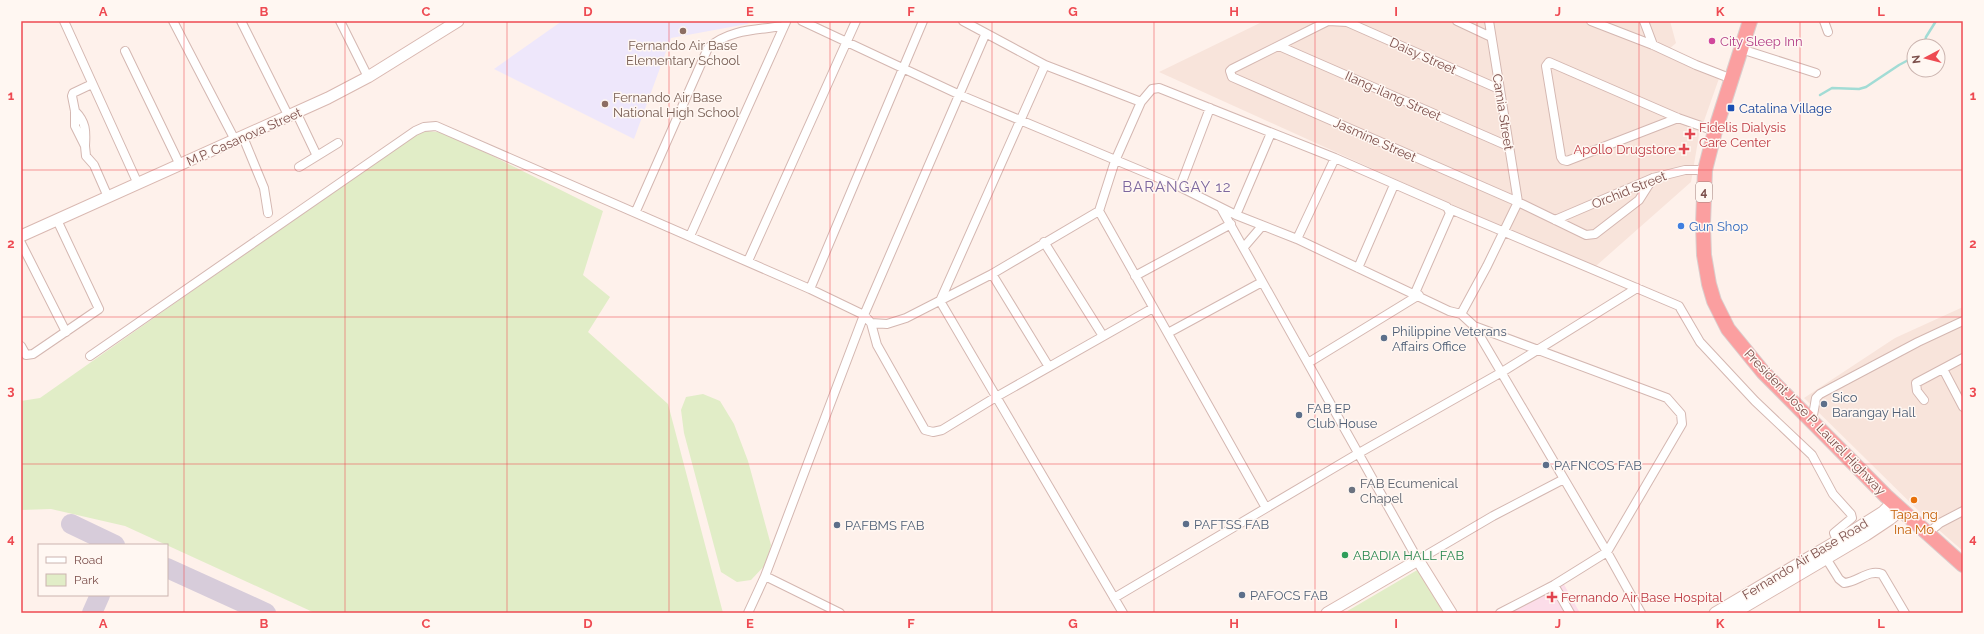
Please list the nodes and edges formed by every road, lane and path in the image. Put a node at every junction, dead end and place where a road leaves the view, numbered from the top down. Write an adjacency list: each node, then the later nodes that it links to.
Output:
1 (64, 21): 31 (street)
2 (174, 21): 41 (street)
3 (241, 21): 36 (street)
4 (340, 21): 29 (street)
5 (458, 21): 29 (street, M.P. Casanova Street)
6 (802, 21): 21 (street)
7 (856, 21): 21 (street)
8 (923, 21): 27 (street)
9 (963, 21): 19 (street)
10 (1456, 21): 20 (street)
11 (1489, 21): 20 (street, Camia Street)
12 (1591, 21): 22 (street)
13 (1644, 21): 22 (street)
14 (1750, 21): 24 (highway, President Jose P. Laurel Highway / 4)
15 (1824, 21): 18 (street)
16 (1348, 22): 23 (street); 32 (street, Daisy Street)
17 (785, 23): 60 (street); 68 (street)
18 (1828, 32)
19 (985, 35): 26 (street); 33 (street)
20 (1491, 37): 32 (street, Camia Street)
21 (846, 43): 27 (street); 73 (street)
22 (1653, 45): 30 (street)
23 (1279, 46): 43 (street, Ilang-ilang Street); 55 (street, Jasmine Street)
24 (1741, 49): 28 (street); 30 (highway, President Jose P. Laurel Highway / 4)
25 (125, 51): 47 (street)
26 (1045, 65): 34 (street); 38 (street)
27 (904, 69): 33 (street); 79 (street)
28 (1816, 73)
29 (368, 77): 36 (street, M.P. Casanova Street)
30 (1732, 79): 39 (highway, President Jose P. Laurel Highway / 4)
31 (92, 84): 51 (street); 54 (street)
32 (1499, 89): 43 (street, Camia Street)
33 (960, 95): 38 (street); 84 (street)
34 (1141, 102): 35 (street); 46 (street)
35 (1210, 108): 40 (street); 53 (street)
36 (293, 115): 41 (street, M.P. Casanova Street); 44 (street)
37 (1678, 118): 37 (street); 39 (street)
38 (1019, 121): 46 (street); 81 (street)
39 (1715, 132): 49 (highway, President Jose P. Laurel Highway / 4)
40 (1271, 133): 45 (street); 61 (street)
41 (239, 139): 47 (street, M.P. Casanova Street); 59 (street)
42 (338, 143): 44 (street)
43 (1508, 146): 55 (street, Camia Street)
44 (317, 156): 48 (street)
45 (1335, 158): 52 (street); 69 (street)
46 (1115, 161): 53 (street); 58 (street)
47 (180, 165): 51 (street, M.P. Casanova Street)
48 (299, 167)
49 (1705, 170): 50 (street, Orchid Street); 102 (highway, President Jose P. Laurel Highway / 4)
50 (1653, 178): 63 (street, Orchid Street); 63 (street, Jasmine Street)
51 (138, 184): 54 (street, M.P. Casanova Street)
52 (1394, 185): 57 (street); 74 (street)
53 (1180, 187): 56 (street)
54 (108, 196): 62 (street, M.P. Casanova Street)
55 (1518, 202): 63 (street, Jasmine Street); 66 (street)
56 (1221, 208): 61 (street); 64 (street)
57 (1450, 210): 66 (street); 80 (street)
58 (1099, 211): 70 (street); 76 (street)
59 (268, 212)
60 (636, 212): 68 (street); 93 (street)
61 (1236, 215): 65 (street)
62 (57, 220): 67 (street, M.P. Casanova Street); 88 (street)
63 (1555, 220)
64 (1231, 224): 72 (street); 76 (street)
65 (1262, 226): 69 (street); 72 (street)
66 (1504, 231): 78 (street); 83 (street)
67 (21, 236)
68 (690, 236): 73 (street)
69 (1297, 239): 74 (street)
70 (1044, 242): 75 (street); 90 (street)
71 (21, 243): 88 (street)
72 (1244, 247): 77 (street)
73 (748, 261): 79 (street)
74 (1358, 268): 80 (street)
75 (992, 274): 81 (street); 96 (street)
76 (1135, 276): 82 (street)
77 (1262, 282): 89 (street); 95 (street)
78 (1637, 288): 92 (street); 109 (street)
79 (810, 289): 84 (street)
80 (1417, 294): 83 (street); 95 (street)
81 (940, 301): 86 (street); 99 (street)
82 (1153, 308): 89 (street); 90 (street)
83 (1461, 314): 87 (street)
84 (864, 315): 86 (street); 114 (street)
85 (1963, 321): 102 (street)
86 (871, 323): 99 (street)
87 (1474, 326): 92 (street); 98 (street)
88 (66, 332): 91 (street)
89 (1168, 333): 106 (street)
90 (1103, 336): 96 (street)
91 (21, 346)
92 (1537, 350): 98 (street); 110 (street)
93 (90, 356)
94 (1963, 358): 97 (street)
95 (1308, 363): 103 (street)
96 (1049, 367): 99 (street)
97 (1943, 369): 100 (street); 101 (street)
98 (1502, 372): 103 (street); 104 (street)
99 (996, 397): 116 (street)
100 (1924, 400)
101 (1963, 407)
102 (1812, 421): 105 (highway, President Jose P. Laurel Highway / 4)
103 (1359, 453): 106 (street); 112 (street)
104 (1564, 479): 110 (street); 112 (street)
105 (1897, 506): 108 (highway, President Jose P. Laurel Highway / 4); 109 (street, Fernando Air Base Road)
106 (1266, 508): 116 (street)
107 (1963, 511): 108 (street)
108 (1927, 534): 113 (highway, President Jose P. Laurel Highway / 4)
109 (1839, 545): 111 (street, Fernando Air Base Road)
110 (1607, 552): 115 (street); 125 (street)
111 (1824, 555): 117 (street, Fernando Air Base Road); 128 (street)
112 (1418, 560): 121 (street); 122 (street)
113 (1963, 565)
114 (765, 576): 118 (street); 119 (street)
115 (1554, 585): 123 (street); 124 (street)
116 (1114, 598): 120 (street)
117 (1748, 599): 126 (street, Fernando Air Base Road); 127 (street, Fernando Air Base Road)
118 (748, 613)
119 (840, 613)
120 (1123, 613)
121 (1327, 613)
122 (1450, 613)
123 (1500, 613)
124 (1570, 613)
125 (1641, 613)
126 (1715, 613)
127 (1734, 613)
128 (1905, 613)

